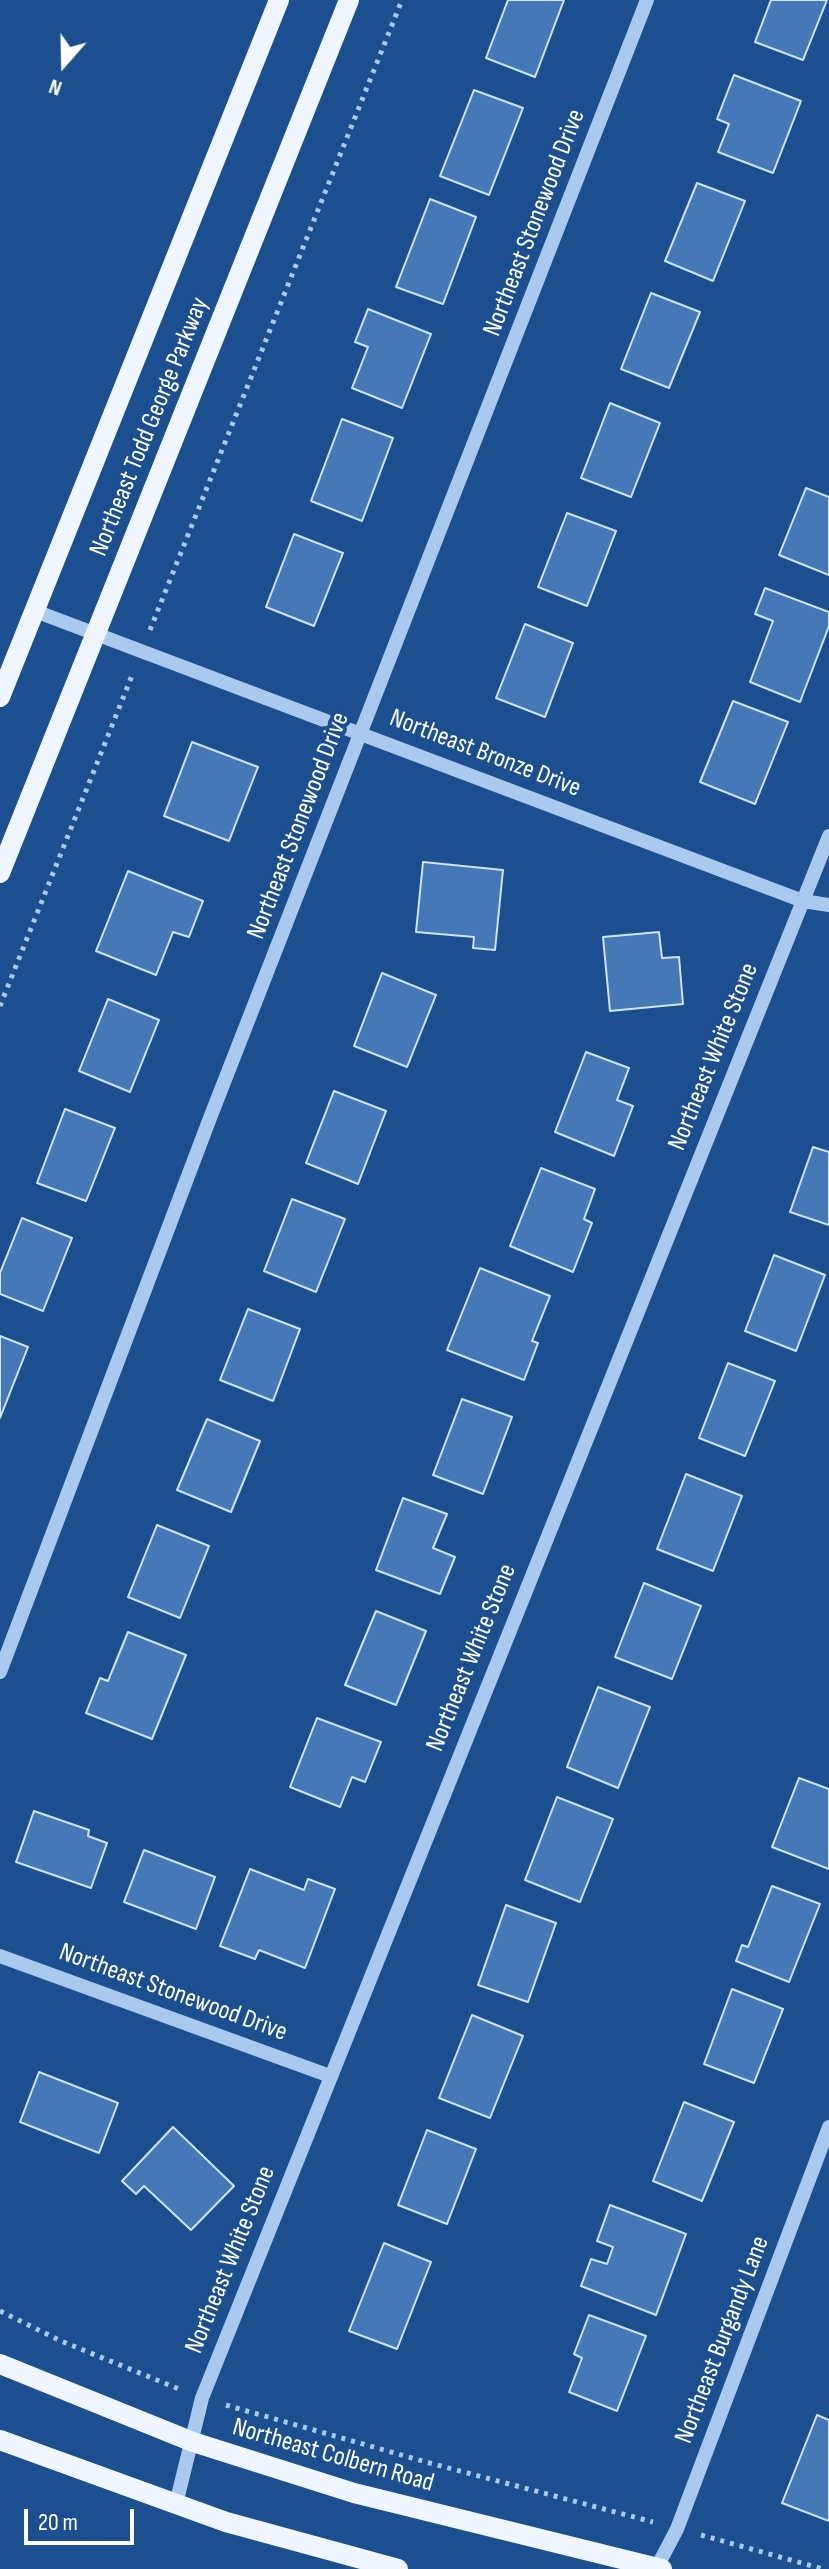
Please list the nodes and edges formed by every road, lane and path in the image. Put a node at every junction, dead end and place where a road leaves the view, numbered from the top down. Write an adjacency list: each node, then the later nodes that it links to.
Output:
1 (279, 0): 5 (main road, Northeast Todd George Parkway)
2 (349, 0): 6 (main road, Northeast Todd George Parkway)
3 (402, 0): 7 (path)
4 (647, 0): 9 (street, Northeast Stonewood Drive)
5 (35, 611): 6 (street, Northeast Bronze Drive); 8 (main road, Northeast Todd George Parkway)
6 (96, 633): 7 (street, Northeast Bronze Drive); 11 (main road, Northeast Todd George Parkway)
7 (142, 650): 9 (street, Northeast Bronze Drive); 14 (path)
8 (0, 697)
9 (362, 732): 12 (street, Northeast Bronze Drive); 15 (street, Northeast Stonewood Drive)
10 (829, 836): 12 (street, Northeast White Stone)
11 (0, 873)
12 (803, 901): 13 (street, Northeast Bronze Drive); 17 (street, Northeast White Stone)
13 (829, 905)
14 (0, 1006)
15 (0, 1672)
16 (0, 1956): 17 (street, Northeast Stonewood Drive)
17 (330, 2076): 21 (street, Northeast White Stone)
18 (829, 2127): 25 (street, Northeast Burgandy Lane)
19 (0, 2311): 21 (path)
20 (0, 2364): 23 (main road, Northeast Colbern Road)
21 (202, 2398): 23 (street, Northeast White Stone); 25 (path)
22 (0, 2440): 24 (main road)
23 (193, 2442): 24 (street, Northeast White Stone); 27 (main road, Northeast Colbern Road)
24 (176, 2504): 26 (main road)
25 (677, 2529): 27 (street, Northeast Burgandy Lane); 28 (path)
26 (398, 2569)
27 (658, 2569)
28 (823, 2569)

